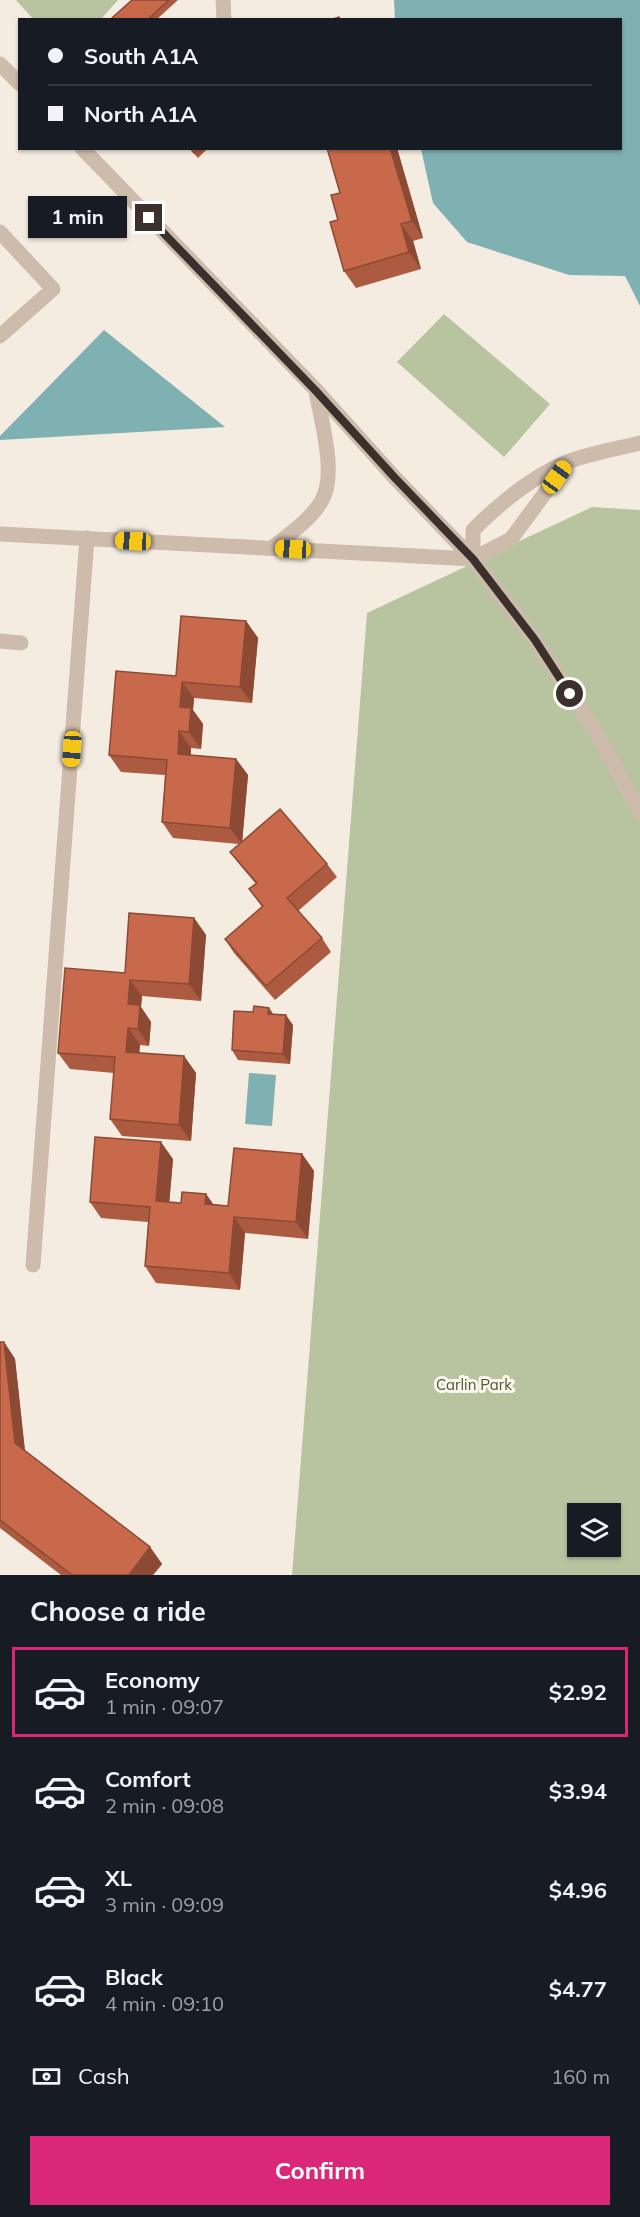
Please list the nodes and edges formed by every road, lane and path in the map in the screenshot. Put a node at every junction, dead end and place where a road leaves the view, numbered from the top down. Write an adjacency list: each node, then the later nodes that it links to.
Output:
1 (223, 0): 2 (street)
2 (224, 18)
3 (0, 64): 4 (street)
4 (18, 82)
5 (84, 150): 8 (street)
6 (0, 232): 7 (street)
7 (0, 336)
8 (315, 390): 13 (street); 14 (street)
9 (640, 443): 10 (street)
10 (568, 462): 14 (street); 14 (street)
11 (0, 534): 12 (street)
12 (87, 538): 13 (street); 18 (street)
13 (272, 548): 14 (street)
14 (473, 559): 17 (street)
15 (0, 641): 16 (street)
16 (21, 643)
17 (640, 812)
18 (33, 1265)

